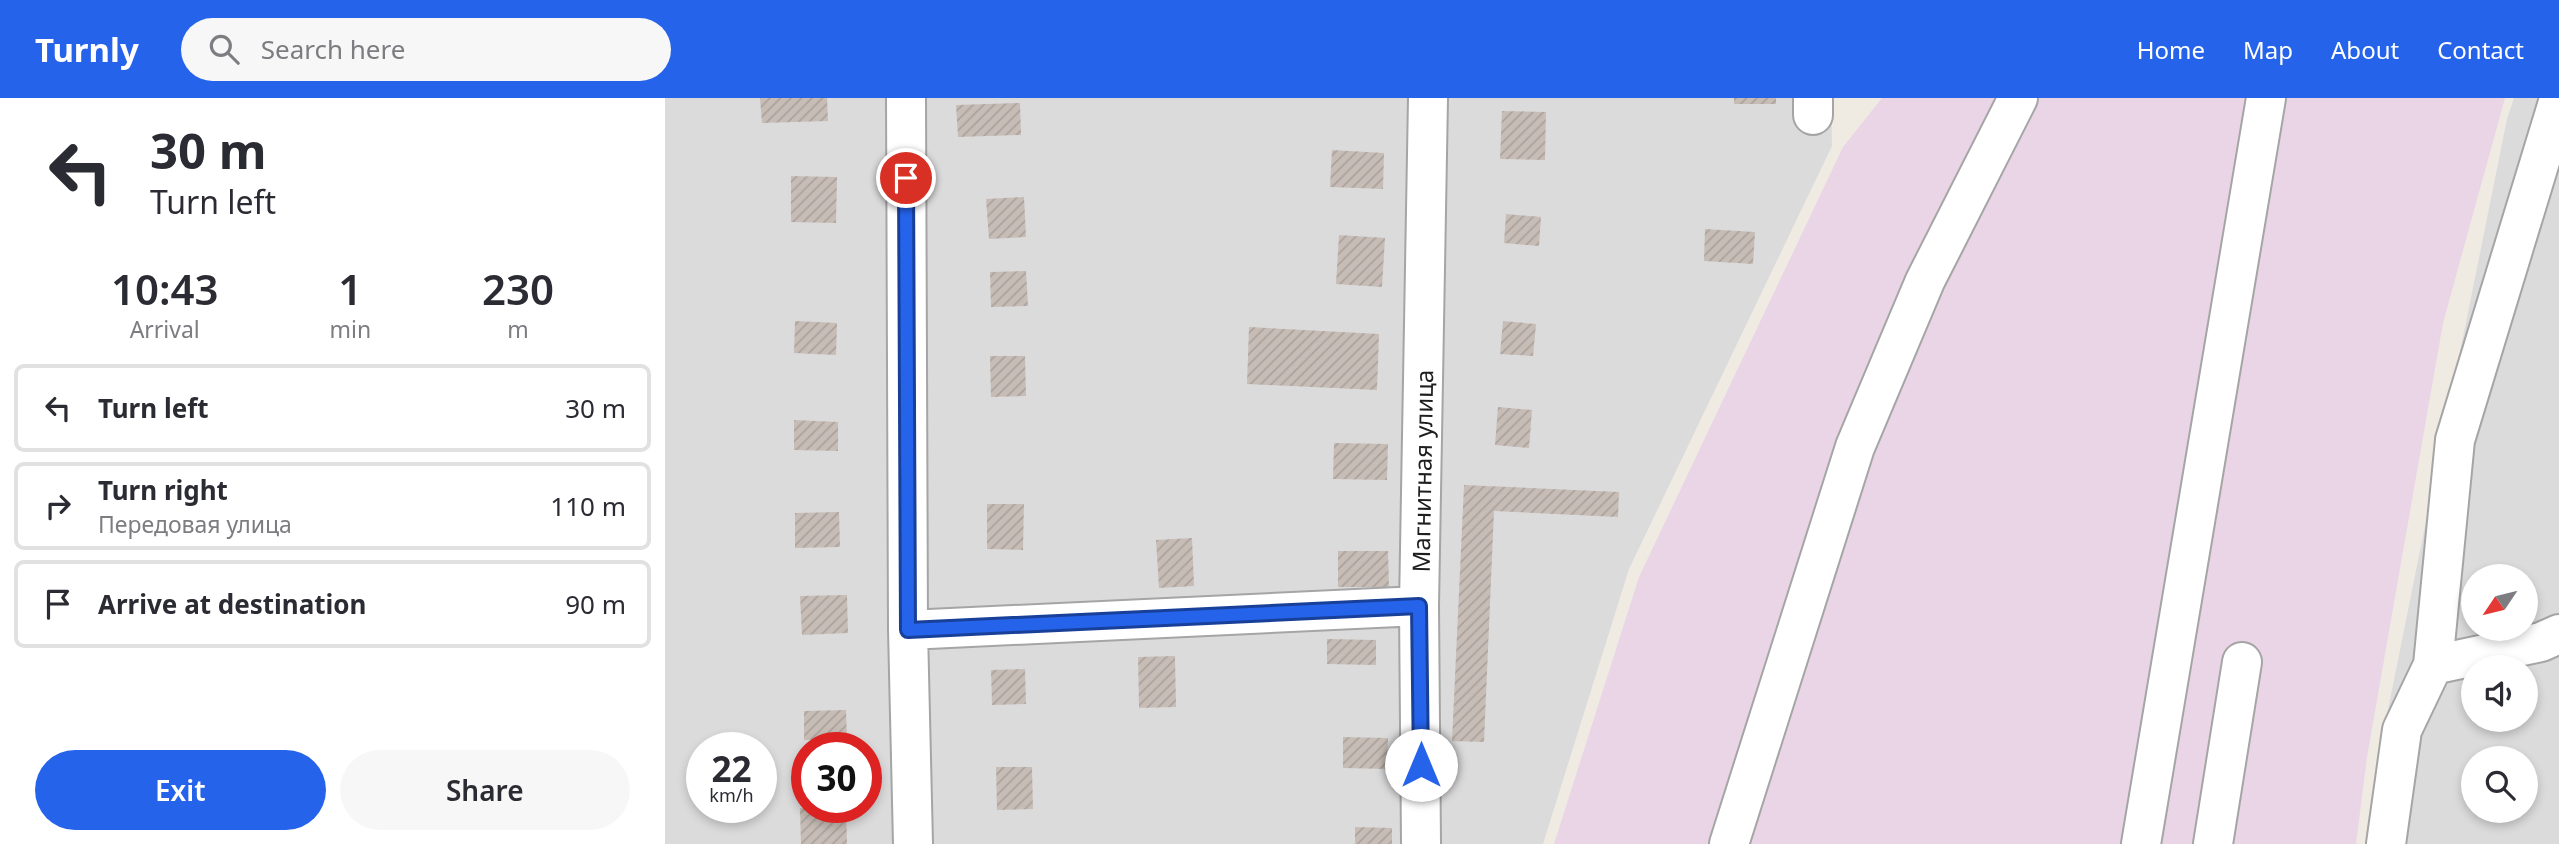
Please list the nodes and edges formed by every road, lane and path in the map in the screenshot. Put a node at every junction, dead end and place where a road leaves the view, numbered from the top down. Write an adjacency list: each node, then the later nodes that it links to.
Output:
1 (906, 98): 7 (street)
2 (1428, 98): 6 (street, Магнитная улица)
3 (2018, 98): 13 (street)
4 (2266, 98): 14 (street)
5 (2559, 99): 10 (street)
6 (1419, 606): 7 (street); 12 (street, Магнитная улица)
7 (908, 630): 11 (street)
8 (2559, 634): 10 (street)
9 (2242, 662): 15 (street)
10 (2433, 665): 16 (street)
11 (913, 844)
12 (1421, 844)
13 (1729, 844)
14 (2141, 844)
15 (2213, 844)
16 (2386, 844)

